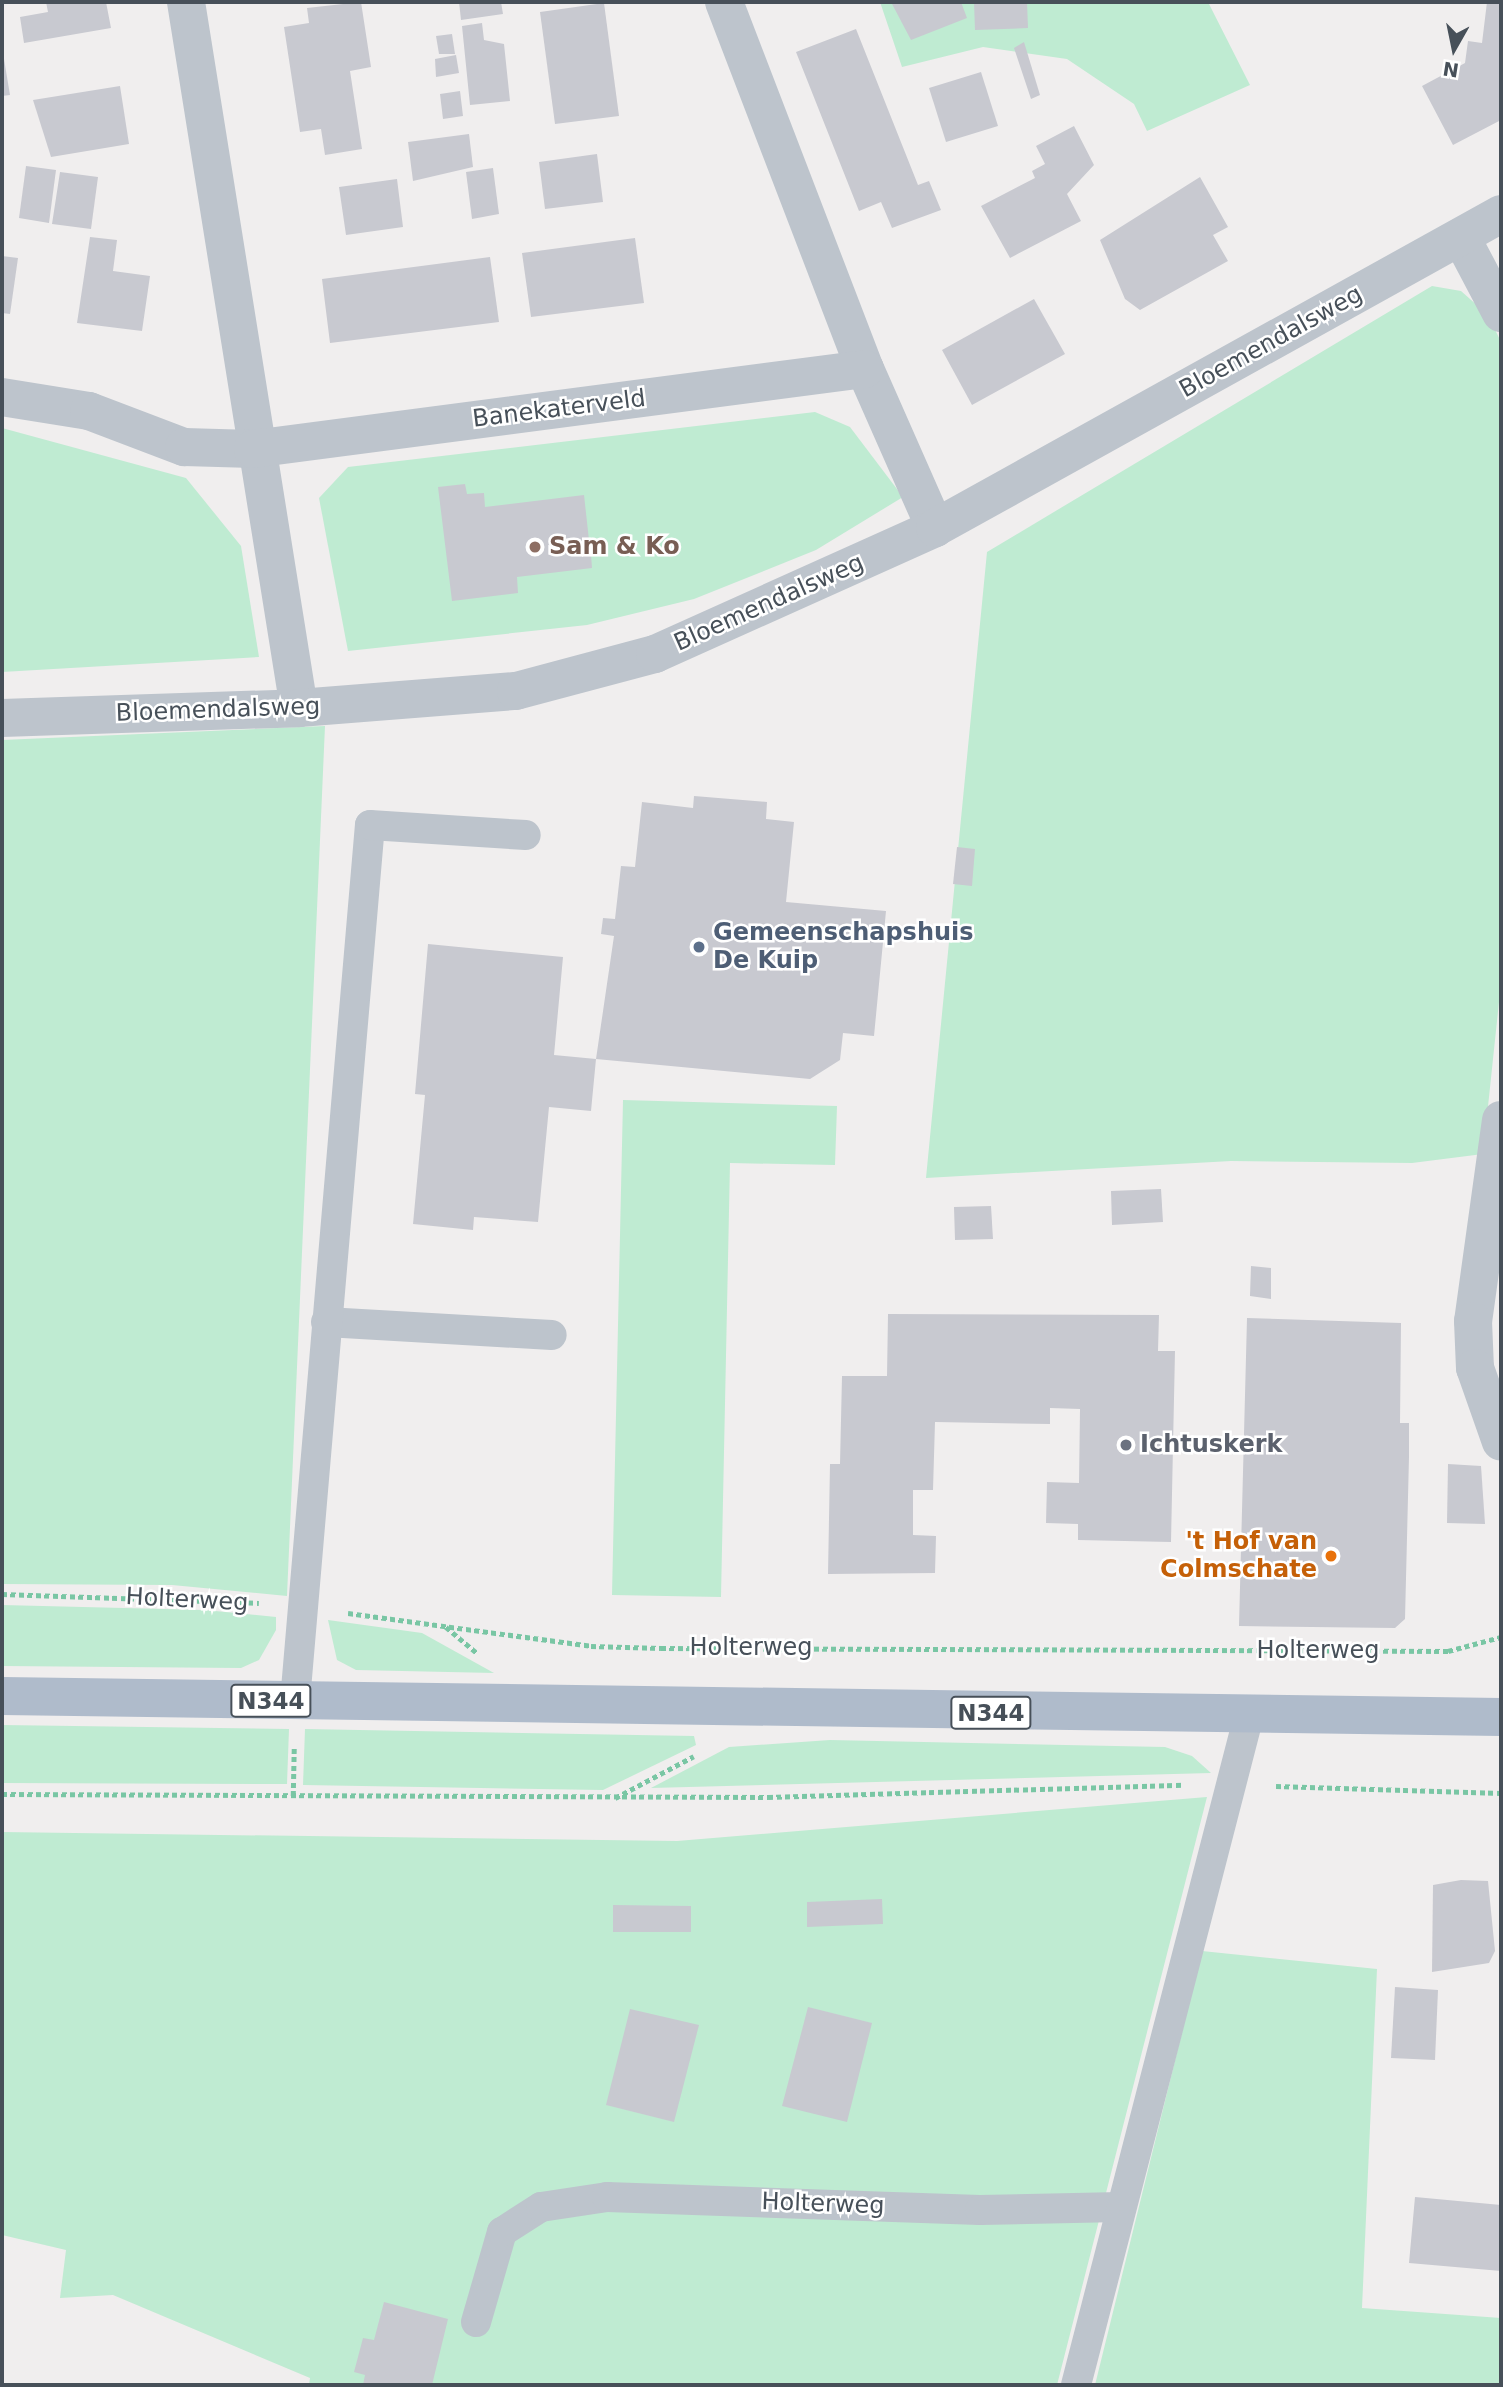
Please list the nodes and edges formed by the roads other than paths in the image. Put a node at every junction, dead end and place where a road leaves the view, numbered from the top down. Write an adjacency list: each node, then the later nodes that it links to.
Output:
1 (186, 2): 8 (street)
2 (724, 2): 6 (street)
3 (1501, 214): 4 (street, Bloemendalsweg)
4 (1461, 237): 5 (street); 9 (street, Bloemendalsweg)
5 (1501, 313)
6 (865, 369): 8 (street, Banekaterveld); 9 (street)
7 (2, 397): 8 (street, Banekaterveld)
8 (253, 449): 10 (street)
9 (935, 528): 10 (street, Bloemendalsweg)
10 (299, 708): 11 (street, Bloemendalsweg)
11 (2, 718)
12 (526, 835): 14 (lane)
13 (1501, 1120): 16 (street)
14 (326, 1322): 15 (lane); 18 (lane)
15 (552, 1335)
16 (1501, 1442)
17 (2, 1696): 18 (main road, N344)
18 (295, 1701): 19 (main road, N344)
19 (1249, 1715): 20 (main road, N344); 21 (lane)
20 (1501, 1717)
21 (1120, 2207): 22 (lane, Holterweg); 23 (lane)
22 (476, 2322)
23 (1076, 2385)

